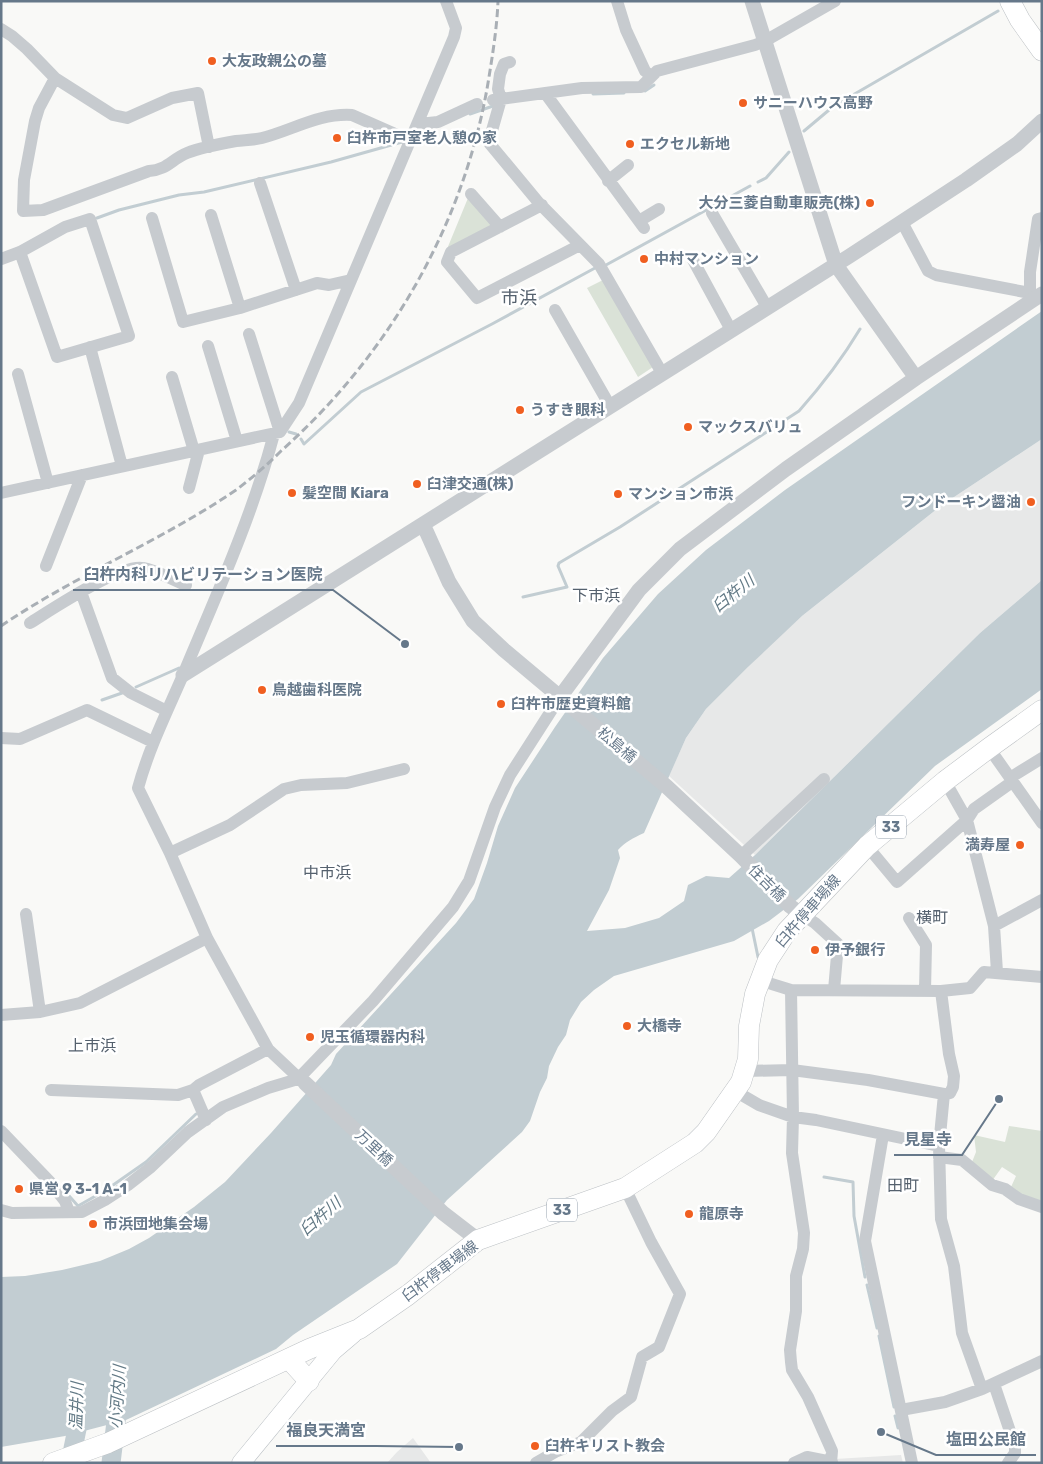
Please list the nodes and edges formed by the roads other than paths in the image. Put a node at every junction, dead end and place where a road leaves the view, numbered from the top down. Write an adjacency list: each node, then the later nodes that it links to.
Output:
1 (446, 1): 16 (street)
2 (617, 1): 10 (street)
3 (752, 1): 7 (street)
4 (835, 1): 7 (street)
5 (1010, 1): 8 (main road)
6 (1, 29): 11 (street)
7 (765, 41): 10 (street); 35 (street)
8 (1042, 51)
9 (510, 62): 13 (street)
10 (651, 76): 12 (street)
11 (55, 78): 18 (street); 18 (street)
12 (548, 97): 13 (street); 20 (street)
13 (497, 100): 23 (street)
14 (477, 104): 16 (street)
15 (1042, 121): 29 (street)
16 (419, 124): 17 (street)
17 (411, 140): 18 (street); 36 (street)
18 (210, 147)
19 (628, 165): 20 (street)
20 (608, 181): 24 (street)
21 (260, 183): 37 (street)
22 (470, 194): 30 (street)
23 (542, 205): 30 (street); 31 (street)
24 (659, 209)
25 (712, 213): 39 (street)
26 (211, 215): 40 (street)
27 (152, 218): 40 (street)
28 (1042, 218): 38 (street)
29 (902, 222): 35 (street); 38 (street)
30 (500, 227): 31 (street)
31 (580, 245): 46 (street)
32 (20, 252): 33 (street); 45 (street); 45 (street)
33 (1, 259)
34 (693, 260): 42 (street)
35 (836, 264): 39 (street); 49 (street)
36 (351, 280): 37 (street); 51 (street)
37 (296, 290): 40 (street)
38 (1035, 295): 49 (street)
39 (767, 307): 42 (street)
40 (240, 308)
41 (555, 310): 50 (street)
42 (731, 330): 46 (street)
43 (249, 334): 51 (street)
44 (208, 346): 52 (street)
45 (90, 347): 54 (street)
46 (662, 373): 50 (street)
47 (18, 374): 56 (street)
48 (172, 377): 53 (street)
49 (916, 378): 65 (street)
50 (610, 406): 59 (street)
51 (277, 433): 52 (street); 64 (street)
52 (237, 442): 53 (street)
53 (197, 450): 54 (street); 57 (street)
54 (122, 466): 55 (street)
55 (82, 475): 56 (street); 60 (street)
56 (48, 483): 58 (street)
57 (189, 488)
58 (2, 489)
59 (423, 524): 64 (street); 65 (street, 松島橋)
60 (46, 566)
61 (186, 585): 62 (street)
62 (81, 592): 63 (street); 67 (street)
63 (30, 623)
64 (183, 675): 67 (street)
65 (564, 701): 80 (street, 松島橋); 99 (street)
66 (1042, 710): 70 (main road, 臼杵停車場線 / 33)
67 (167, 711): 69 (street)
68 (1, 738): 69 (street)
69 (153, 742): 79 (street)
70 (989, 748): 74 (main road, 臼杵停車場線 / 33); 75 (street)
71 (1042, 758): 75 (street)
72 (404, 770): 79 (street)
73 (824, 779): 80 (street)
74 (945, 781): 76 (street); 78 (main road, 臼杵停車場線 / 33)
75 (1012, 782): 76 (street); 77 (street)
76 (967, 820): 78 (street); 85 (street)
77 (1042, 823)
78 (867, 846): 82 (main road, 臼杵停車場線 / 33)
79 (170, 853): 86 (street)
80 (743, 858): 82 (street, 住吉橋)
81 (1042, 900): 85 (street)
82 (796, 910): 89 (main road, 臼杵停車場線 / 33); 91 (street)
83 (26, 914): 94 (street)
84 (909, 918): 92 (street)
85 (994, 926): 87 (street)
86 (207, 938): 94 (street); 96 (street)
87 (997, 972): 88 (street); 93 (street)
88 (1042, 977)
89 (759, 980): 90 (street); 98 (main road, 臼杵停車場線 / 33)
90 (791, 990): 91 (street); 97 (street)
91 (834, 990): 92 (street)
92 (925, 990): 93 (street)
93 (941, 991): 103 (street)
94 (40, 1012): 95 (street)
95 (1, 1015)
96 (268, 1049): 99 (street); 101 (street)
97 (792, 1070): 98 (street); 103 (street); 104 (street)
98 (745, 1071): 102 (main road, 臼杵停車場線 / 33)
99 (301, 1081): 105 (street); 113 (street, 万里橋)
100 (51, 1090): 101 (street)
101 (193, 1090): 105 (street)
102 (735, 1091): 104 (street); 109 (main road, 臼杵停車場線 / 33)
103 (944, 1094): 108 (street)
104 (793, 1117): 107 (street); 122 (street)
105 (206, 1120): 112 (street)
106 (1, 1131): 112 (street)
107 (884, 1135): 108 (street); 120 (street)
108 (939, 1151): 110 (street); 119 (street)
109 (625, 1188): 113 (main road, 臼杵停車場線 / 33); 124 (street)
110 (1042, 1207)
111 (1, 1210): 112 (street)
112 (69, 1212)
113 (478, 1240): 114 (main road, 臼杵停車場線 / 33)
114 (360, 1329): 115 (main road, 臼杵停車場線 / 33); 117 (main road)
115 (289, 1359): 117 (main road); 121 (main road, 臼杵停車場線 / 33)
116 (1042, 1361): 118 (street)
117 (308, 1381): 123 (main road)
118 (994, 1384): 119 (street); 127 (street)
119 (982, 1390): 120 (street)
120 (901, 1410): 126 (street)
121 (55, 1462)
122 (832, 1462): 125 (street)
123 (241, 1463)
124 (536, 1463)
125 (794, 1463)
126 (912, 1463)
127 (1008, 1463)

